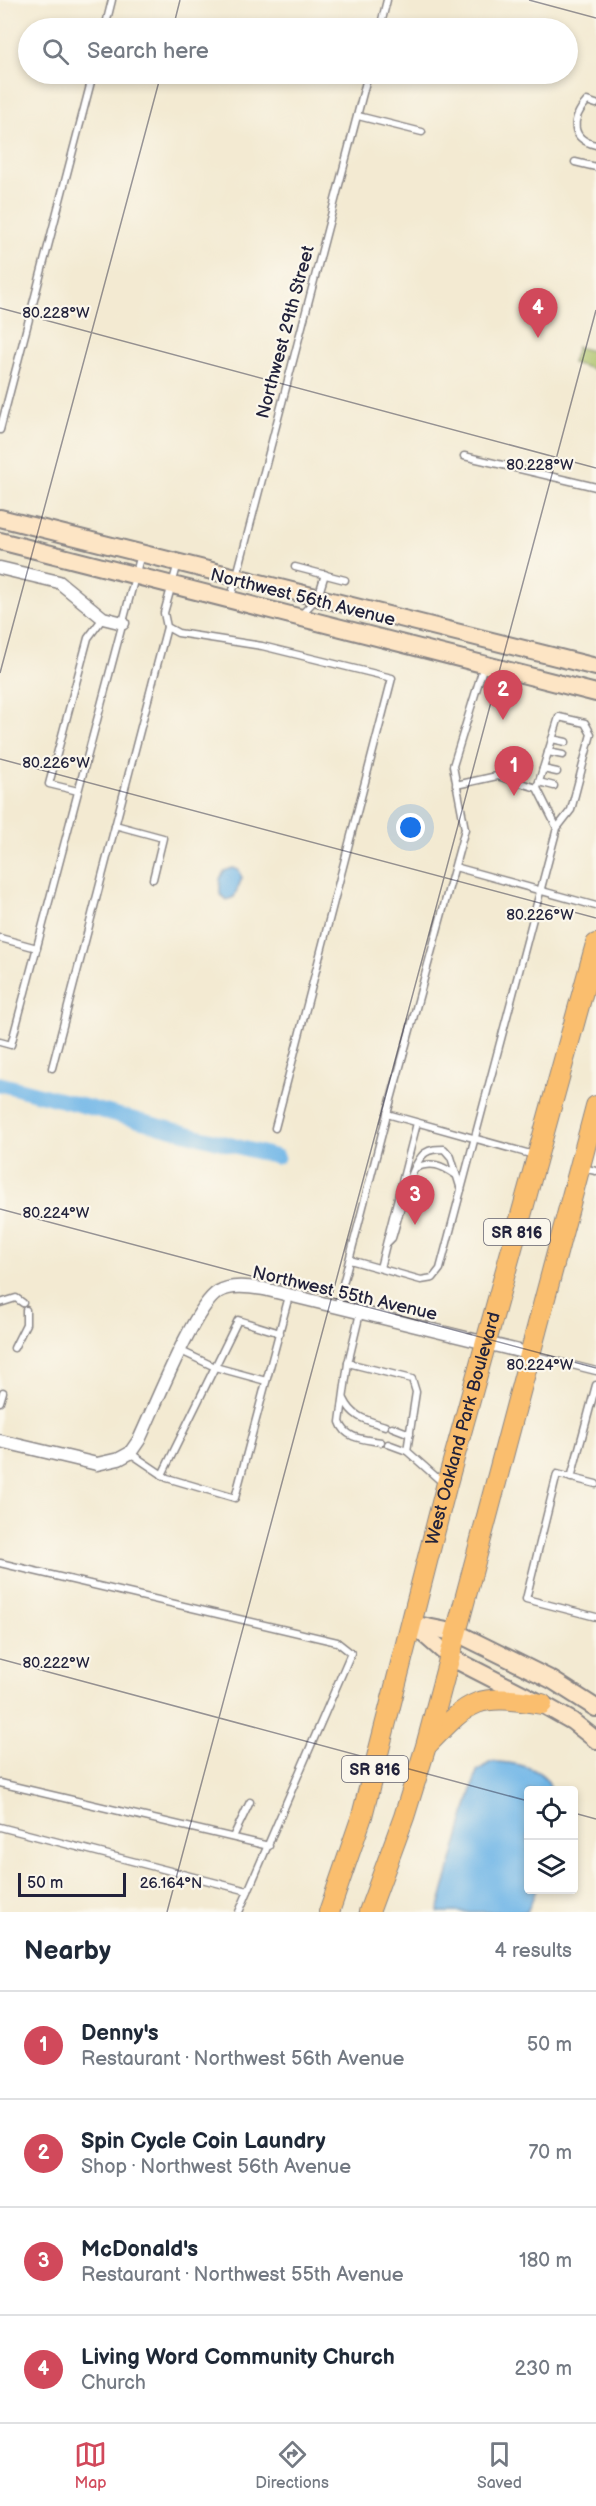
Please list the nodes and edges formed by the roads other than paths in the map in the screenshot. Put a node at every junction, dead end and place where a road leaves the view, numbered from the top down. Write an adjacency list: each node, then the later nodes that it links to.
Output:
1 (112, 0): 3 (lane)
2 (387, 0): 4 (lane)
3 (108, 18)
4 (382, 18)
5 (90, 84): 13 (lane)
6 (365, 84): 8 (lane, Northwest 29th Street)
7 (596, 104): 10 (lane)
8 (357, 116): 9 (lane); 24 (lane, Northwest 29th Street)
9 (422, 132)
10 (596, 145)
11 (575, 162): 12 (lane)
12 (596, 167)
13 (0, 430)
14 (464, 456): 15 (lane)
15 (596, 487)
16 (0, 518): 18 (street, Northwest 56th Avenue)
17 (0, 541): 23 (street, Northwest 56th Avenue)
18 (141, 553): 19 (street, Northwest 56th Avenue); 23 (lane)
19 (178, 562): 24 (street, Northwest 56th Avenue); 26 (lane)
20 (295, 567): 22 (lane)
21 (0, 568): 30 (street)
22 (325, 574): 25 (lane); 27 (lane)
23 (136, 575): 26 (street, Northwest 56th Avenue); 31 (lane)
24 (237, 577): 27 (street, Northwest 56th Avenue); 28 (lane, Northwest 29th Street)
25 (345, 580)
26 (172, 584): 28 (street, Northwest 56th Avenue); 32 (lane)
27 (318, 597): 29 (lane); 34 (street, Northwest 56th Avenue)
28 (231, 598): 29 (street, Northwest 56th Avenue)
29 (300, 616): 33 (street, Northwest 56th Avenue)
30 (103, 618): 31 (street); 48 (lane)
31 (123, 623): 48 (lane)
32 (167, 627): 50 (lane); 64 (lane)
33 (484, 664): 35 (street, Northwest 56th Avenue); 44 (lane)
34 (596, 667)
35 (596, 693)
36 (552, 739): 37 (lane); 39 (lane); 40 (lane)
37 (566, 742)
38 (580, 746): 39 (lane)
39 (588, 747): 49 (lane)
40 (548, 752): 41 (lane); 42 (lane)
41 (563, 755)
42 (543, 769): 43 (lane); 45 (lane)
43 (557, 772)
44 (456, 785): 45 (lane); 52 (lane)
45 (538, 785): 46 (lane); 51 (lane)
46 (554, 786)
47 (568, 790): 49 (lane)
48 (78, 791): 58 (lane)
49 (576, 792): 51 (lane)
50 (115, 825): 53 (lane); 60 (lane)
51 (557, 828): 54 (lane)
52 (455, 867): 54 (lane); 62 (lane)
53 (153, 879)
54 (542, 891): 55 (lane); 65 (lane)
55 (596, 906)
56 (0, 938): 58 (lane)
57 (596, 944): 66 (main road, West Oakland Park Boulevard / SR 816)
58 (37, 948): 59 (lane)
59 (0, 1042)
60 (52, 1068)
61 (596, 1106): 68 (main road, SR 816)
62 (387, 1114): 63 (lane); 72 (lane)
63 (417, 1123): 65 (lane); 71 (lane)
64 (275, 1128)
65 (475, 1139): 66 (lane); 70 (lane)
66 (539, 1157): 81 (main road, West Oakland Park Boulevard / SR 816)
67 (415, 1168): 69 (lane); 69 (lane); 71 (lane)
68 (588, 1169): 84 (main road, SR 816)
69 (456, 1176): 70 (lane)
70 (461, 1191): 73 (lane)
71 (387, 1243): 73 (lane)
72 (350, 1260): 73 (lane); 77 (lane)
73 (380, 1268)
74 (290, 1296): 77 (street, Northwest 55th Avenue); 80 (lane); 83 (street, Northwest 55th Avenue)
75 (0, 1303): 76 (lane)
76 (23, 1303)
77 (337, 1307): 79 (street, Northwest 55th Avenue)
78 (26, 1310): 82 (lane)
79 (360, 1313): 81 (street, Northwest 55th Avenue); 85 (lane)
80 (280, 1332): 86 (lane); 88 (lane)
81 (486, 1344): 84 (street, Northwest 55th Avenue); 102 (main road, West Oakland Park Boulevard / SR 816)
82 (14, 1348)
83 (181, 1351): 86 (lane); 98 (street, Northwest 55th Avenue)
84 (531, 1354): 87 (lane); 106 (main road, SR 816)
85 (348, 1363): 91 (lane); 93 (lane)
86 (215, 1367): 88 (lane); 99 (lane)
87 (596, 1371)
88 (266, 1381): 99 (lane)
89 (596, 1385): 100 (lane)
90 (3, 1392): 92 (lane)
91 (343, 1398): 93 (lane); 95 (lane)
92 (0, 1402)
93 (410, 1434): 97 (lane)
94 (0, 1441): 98 (street)
95 (381, 1442)
96 (388, 1444): 97 (lane)
97 (407, 1451): 102 (lane)
98 (130, 1453): 99 (lane)
99 (162, 1475)
100 (571, 1478): 101 (lane); 104 (lane)
101 (596, 1484)
102 (446, 1487): 105 (main road, West Oakland Park Boulevard / SR 816)
103 (0, 1563): 116 (lane)
104 (596, 1617)
105 (411, 1623): 106 (street); 107 (street); 119 (main road, West Oakland Park Boulevard / SR 816)
106 (457, 1633): 107 (main road, SR 816); 109 (street)
107 (450, 1657): 108 (street); 111 (main road, SR 816)
108 (542, 1704): 110 (street); 111 (main road)
109 (596, 1708)
110 (596, 1740)
111 (426, 1746): 120 (main road, SR 816)
112 (0, 1784): 115 (lane)
113 (250, 1802): 115 (lane)
114 (0, 1827): 117 (lane)
115 (233, 1837): 116 (lane)
116 (269, 1846): 117 (lane)
117 (248, 1891): 118 (lane)
118 (239, 1912)
119 (329, 1912)
120 (369, 1912)

